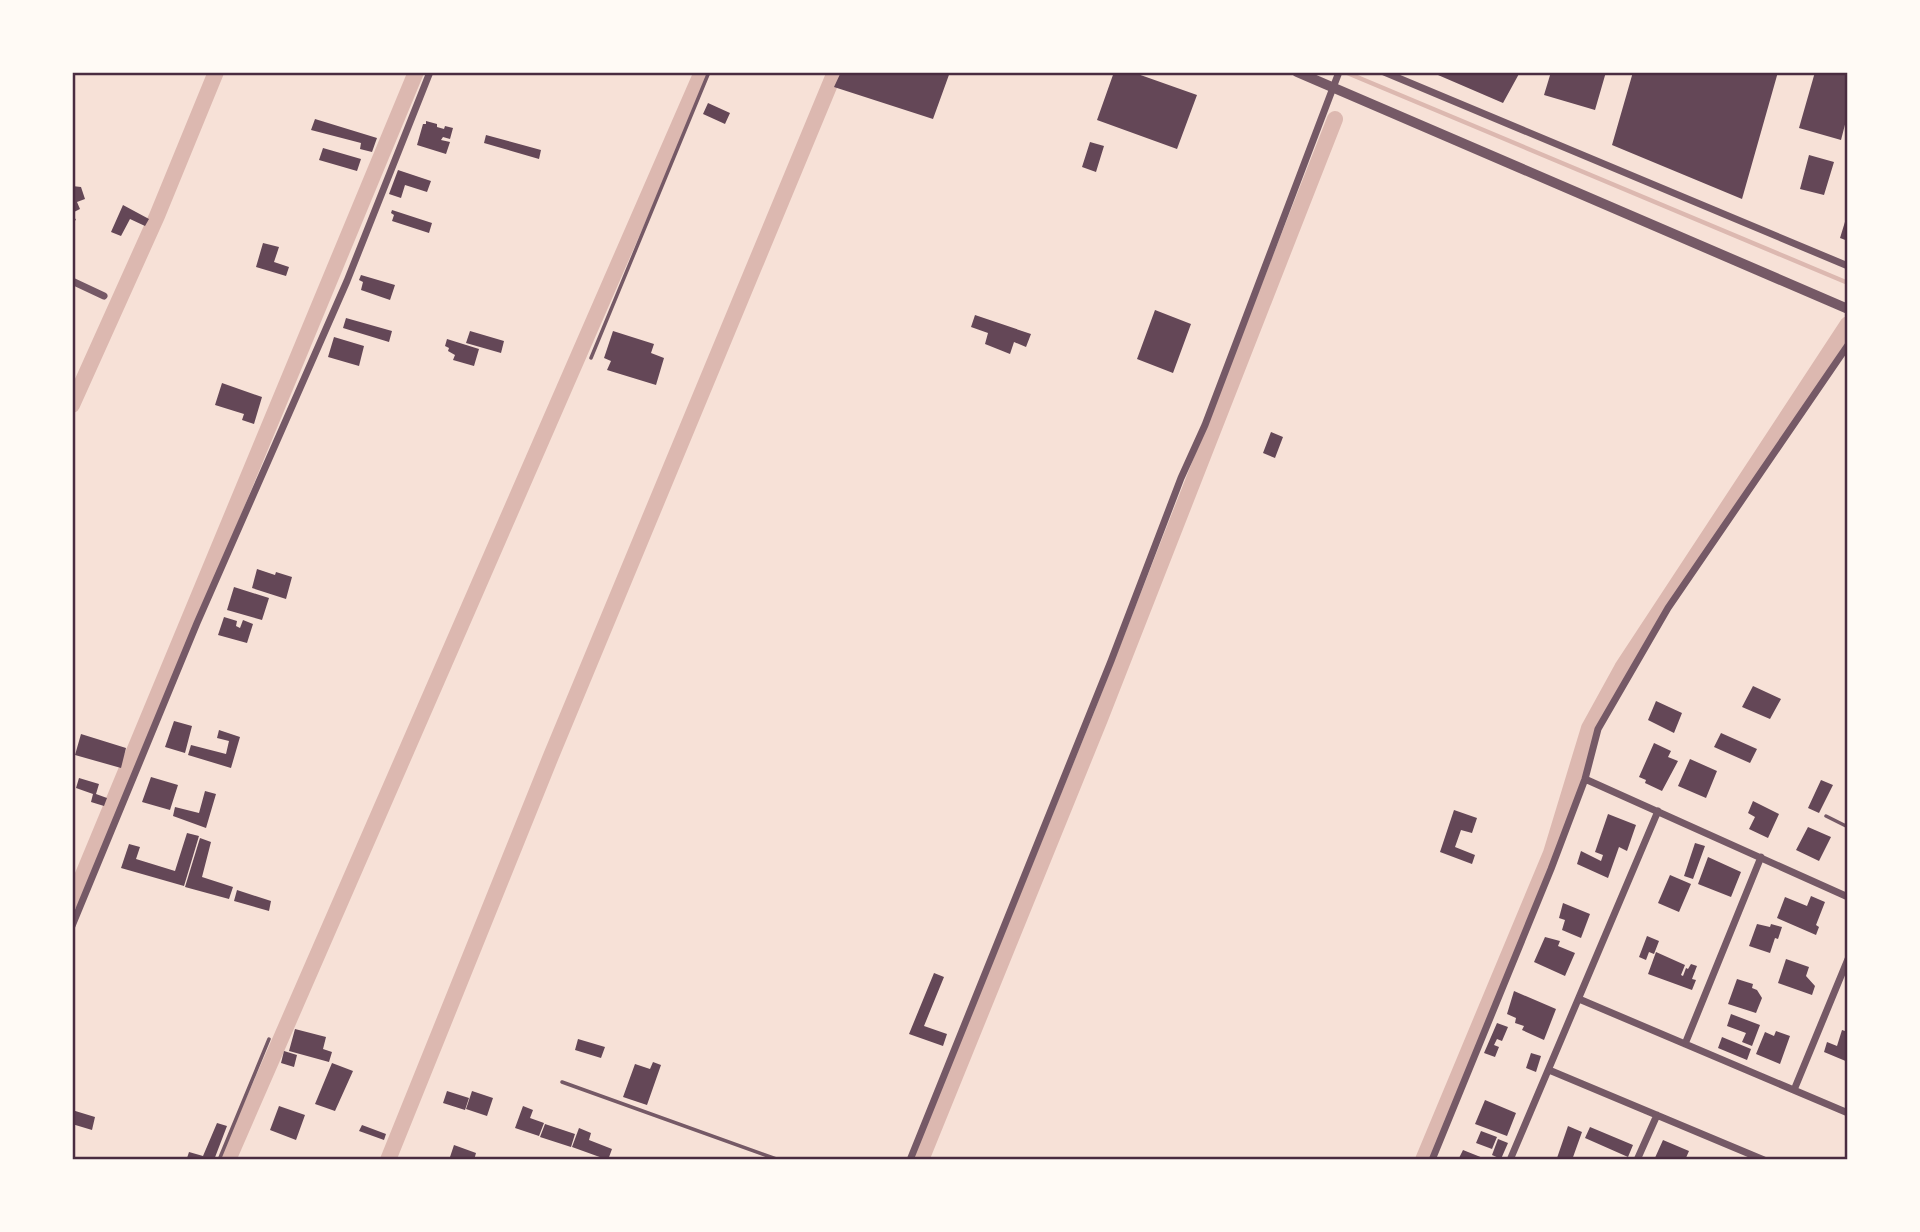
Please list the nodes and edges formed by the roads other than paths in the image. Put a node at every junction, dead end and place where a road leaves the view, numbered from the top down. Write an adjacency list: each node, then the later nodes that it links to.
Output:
1 (430, 72): 18 (street)
2 (709, 72): 11 (lane)
3 (1297, 72): 5 (street)
4 (1384, 72): 6 (street)
5 (1336, 79): 9 (street); 30 (street)
6 (1848, 266)
7 (72, 281): 8 (street)
8 (104, 296)
9 (1848, 309)
10 (1848, 345): 12 (street)
11 (591, 358)
12 (1585, 779): 13 (street); 31 (street)
13 (1658, 811): 16 (street); 20 (street)
14 (1826, 817): 15 (lane)
15 (1848, 827)
16 (1761, 857): 17 (street); 22 (street)
17 (1848, 897)
18 (72, 926)
19 (1848, 959): 25 (street)
20 (1579, 999): 22 (street); 23 (street)
21 (270, 1039): 28 (lane)
22 (1685, 1044): 25 (street)
23 (1549, 1070): 27 (street); 32 (street)
24 (562, 1082): 29 (lane)
25 (1794, 1090): 26 (street)
26 (1848, 1113)
27 (1657, 1115): 33 (street); 34 (street)
28 (219, 1160)
29 (779, 1160)
30 (910, 1160)
31 (1433, 1160)
32 (1510, 1160)
33 (1637, 1160)
34 (1764, 1160)

